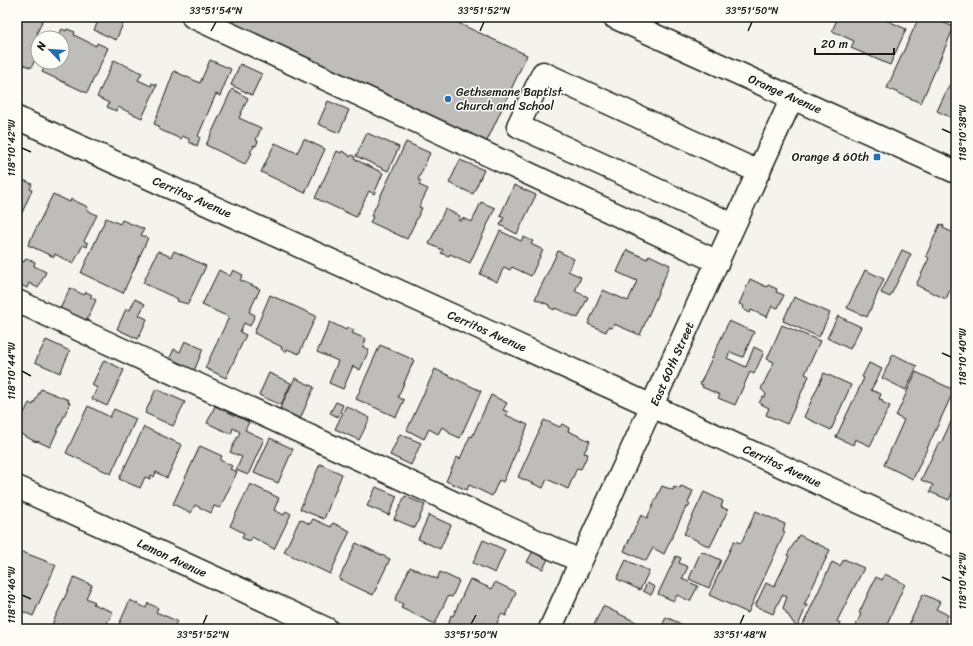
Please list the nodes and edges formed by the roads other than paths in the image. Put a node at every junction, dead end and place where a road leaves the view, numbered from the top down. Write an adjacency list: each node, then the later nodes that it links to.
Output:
1 (193, 17): 8 (street)
2 (614, 17): 3 (street, Orange Avenue)
3 (792, 98): 5 (street, East 60th Street); 6 (street, Orange Avenue)
4 (17, 118): 10 (street, Cerritos Avenue)
5 (759, 172): 7 (street, East 60th Street); 7 (street)
6 (956, 172)
7 (734, 225): 8 (street, East 60th Street)
8 (718, 262): 10 (street, East 60th Street)
9 (17, 301): 13 (street)
10 (652, 406): 12 (street, Cerritos Avenue); 13 (street, East 60th Street)
11 (17, 487): 14 (street, Lemon Avenue)
12 (956, 548)
13 (580, 561): 15 (street, East 60th Street)
14 (327, 629)
15 (550, 629)

